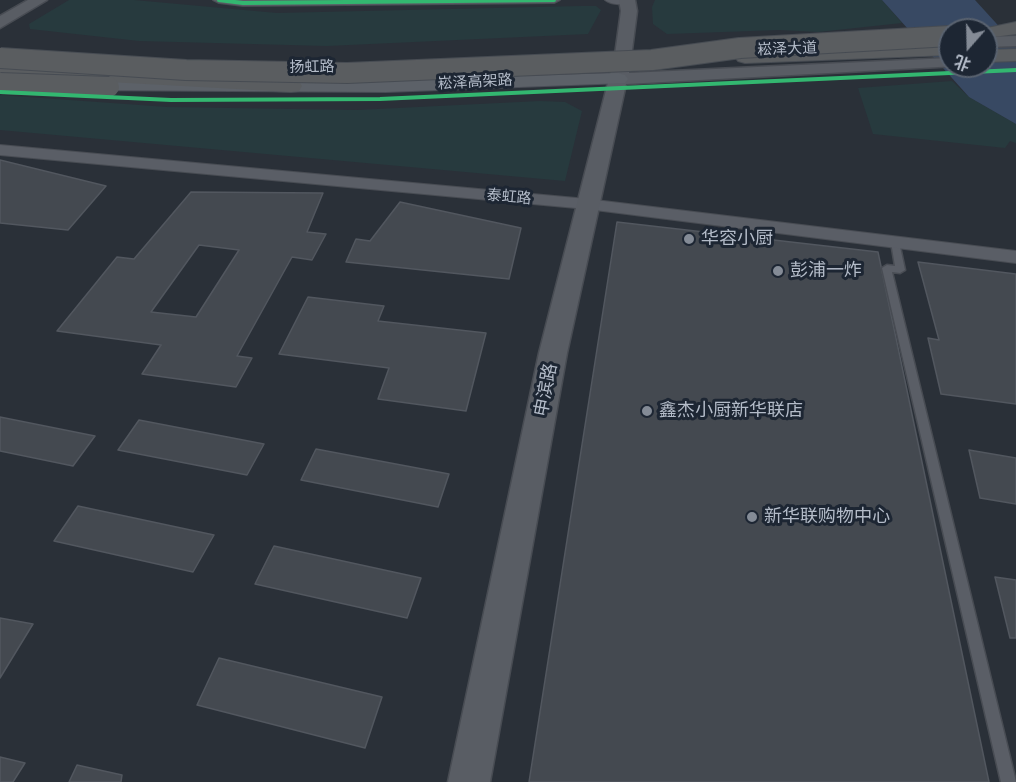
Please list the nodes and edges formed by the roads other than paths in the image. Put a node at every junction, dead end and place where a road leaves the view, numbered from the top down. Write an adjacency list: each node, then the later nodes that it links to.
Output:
1 (11, 0): 7 (main road)
2 (39, 0): 8 (main road)
3 (219, 0): 4 (street)
4 (554, 0)
5 (610, 0): 6 (street)
6 (627, 0): 18 (main road, 申滨路)
7 (0, 6)
8 (0, 23)
9 (1016, 28): 10 (highway)
10 (998, 30)
11 (938, 37): 24 (highway, bridge)
12 (1016, 41): 13 (main road)
13 (998, 42)
14 (938, 44): 18 (main road, 崧泽大道)
15 (1016, 47): 16 (highway)
16 (998, 48)
17 (938, 49): 24 (highway, 崧泽高架路, bridge)
18 (624, 55): 20 (main road, 扬虹路); 27 (main road, 申滨路)
19 (998, 56): 21 (highway)
20 (0, 57): 24 (highway, 崧泽高架路, bridge)
21 (1016, 57): 23 (main road)
22 (938, 59): 29 (highway, 崧泽高架路)
23 (998, 59)
24 (652, 60)
25 (938, 63): 27 (main road, 崧泽大道)
26 (0, 70): 29 (highway, 崧泽高架路)
27 (618, 79): 28 (main road, 扬虹路); 31 (main road, 申滨路)
28 (0, 82): 29 (highway, bridge)
29 (291, 86)
30 (0, 150): 31 (street, 泰虹路)
31 (587, 204): 32 (street, 泰虹路); 34 (main road, 申滨路)
32 (895, 242): 33 (street, 泰虹路); 35 (lane)
33 (1016, 257)
34 (469, 782)
35 (1009, 782)

